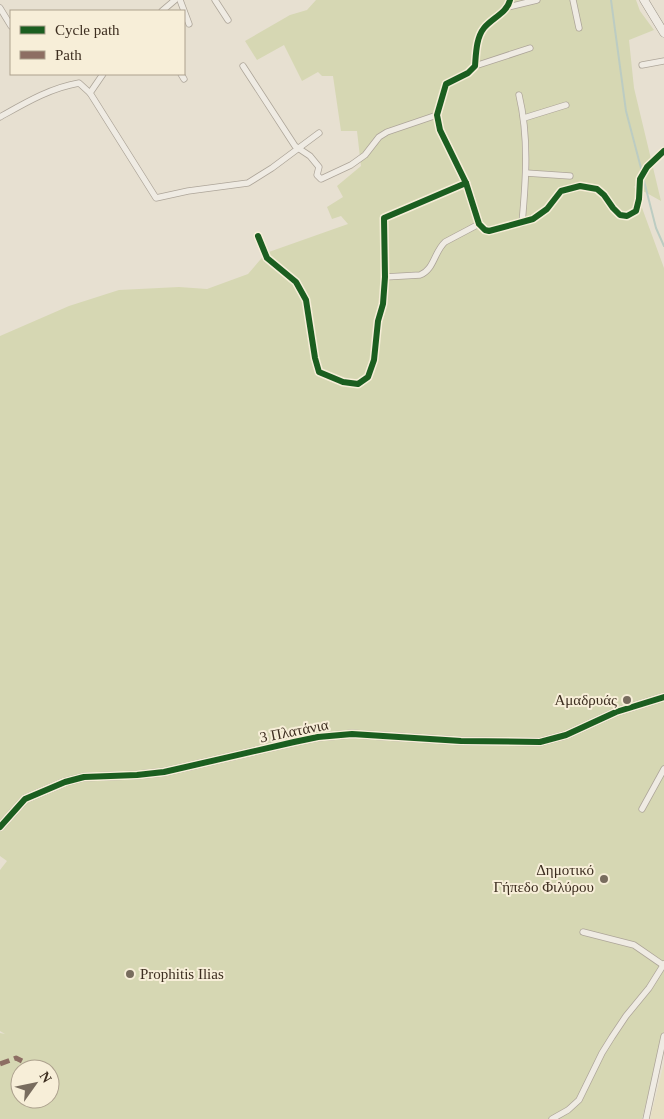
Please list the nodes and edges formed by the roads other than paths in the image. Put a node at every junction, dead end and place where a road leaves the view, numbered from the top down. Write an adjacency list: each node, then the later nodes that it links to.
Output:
1 (176, 0): 9 (street)
2 (215, 0): 11 (street)
3 (510, 0): 7 (street)
4 (537, 0): 7 (street)
5 (573, 0): 14 (street)
6 (644, 0): 15 (street)
7 (508, 7): 20 (street)
8 (0, 8): 12 (street)
9 (163, 10)
10 (185, 13): 13 (street)
11 (228, 20)
12 (10, 24)
13 (189, 24)
14 (579, 28)
15 (664, 33)
16 (530, 48): 20 (street)
17 (664, 61): 18 (street)
18 (642, 65)
19 (243, 66): 29 (street)
20 (475, 66): 25 (street)
21 (102, 75): 22 (street)
22 (90, 93): 26 (street); 29 (street)
23 (519, 95): 27 (street)
24 (566, 105): 27 (street)
25 (437, 115): 29 (street); 33 (street)
26 (0, 117)
27 (524, 118): 31 (street)
28 (319, 133): 29 (street)
29 (297, 148)
30 (664, 151): 34 (street)
31 (526, 173): 32 (street); 34 (street)
32 (570, 176)
33 (466, 183): 35 (street); 37 (street)
34 (522, 223): 35 (street)
35 (479, 224): 37 (street)
36 (258, 236): 37 (street)
37 (384, 277)
38 (664, 697): 41 (street, 3 Πλατάνια)
39 (664, 769): 40 (street)
40 (642, 808)
41 (0, 827)
42 (583, 932): 43 (street)
43 (663, 965): 45 (street)
44 (664, 1036): 46 (street)
45 (552, 1119)
46 (646, 1119)

